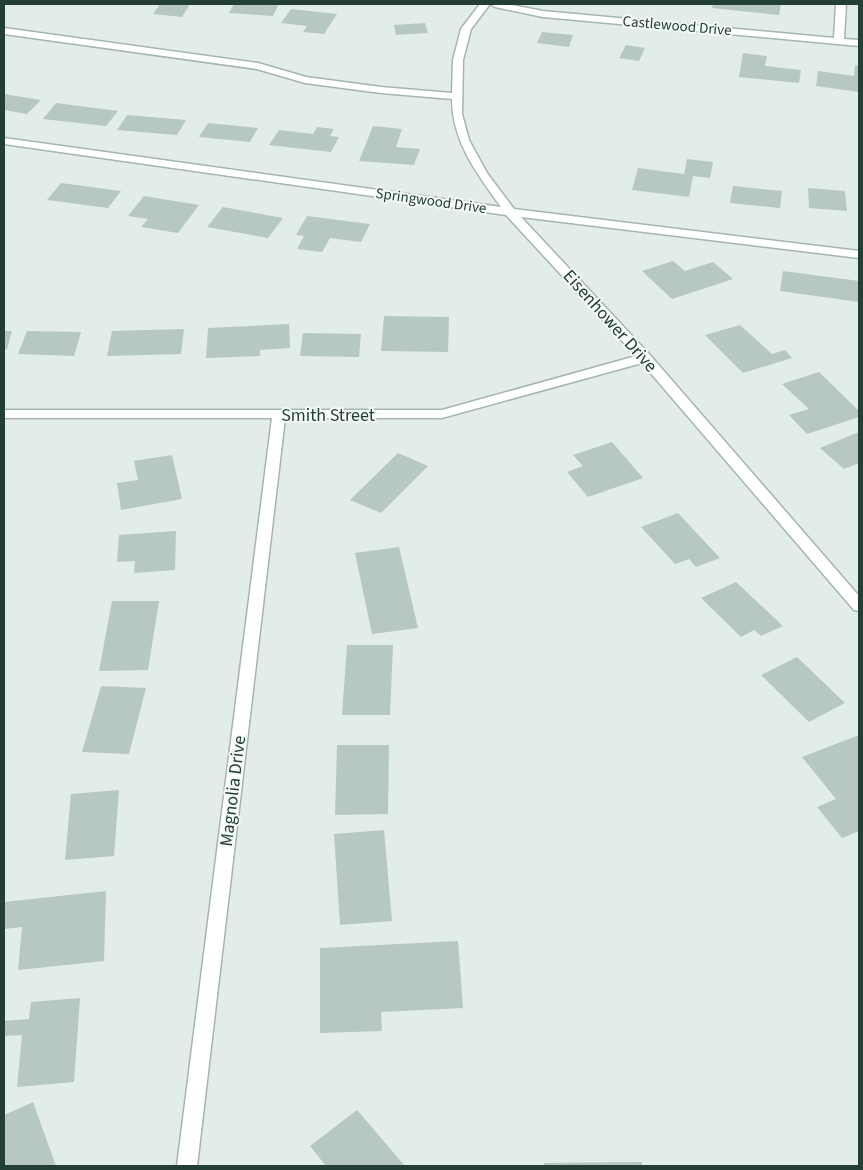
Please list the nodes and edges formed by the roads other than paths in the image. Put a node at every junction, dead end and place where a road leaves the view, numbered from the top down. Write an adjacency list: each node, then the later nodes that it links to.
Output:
1 (485, 4): 7 (street, Eisenhower Drive)
2 (495, 4): 5 (street, Castlewood Drive)
3 (841, 4): 5 (street)
4 (4, 31): 7 (street)
5 (839, 41): 6 (street, Castlewood Drive)
6 (859, 43)
7 (457, 96): 9 (street, Eisenhower Drive)
8 (4, 141): 9 (street, Springwood Drive)
9 (510, 212): 10 (street, Springwood Drive); 11 (street, Eisenhower Drive)
10 (859, 254)
11 (645, 358): 13 (street, Smith Street); 14 (street, Eisenhower Drive)
12 (4, 414): 13 (street, Smith Street)
13 (280, 416): 15 (street, Magnolia Drive)
14 (859, 606)
15 (187, 1166)

